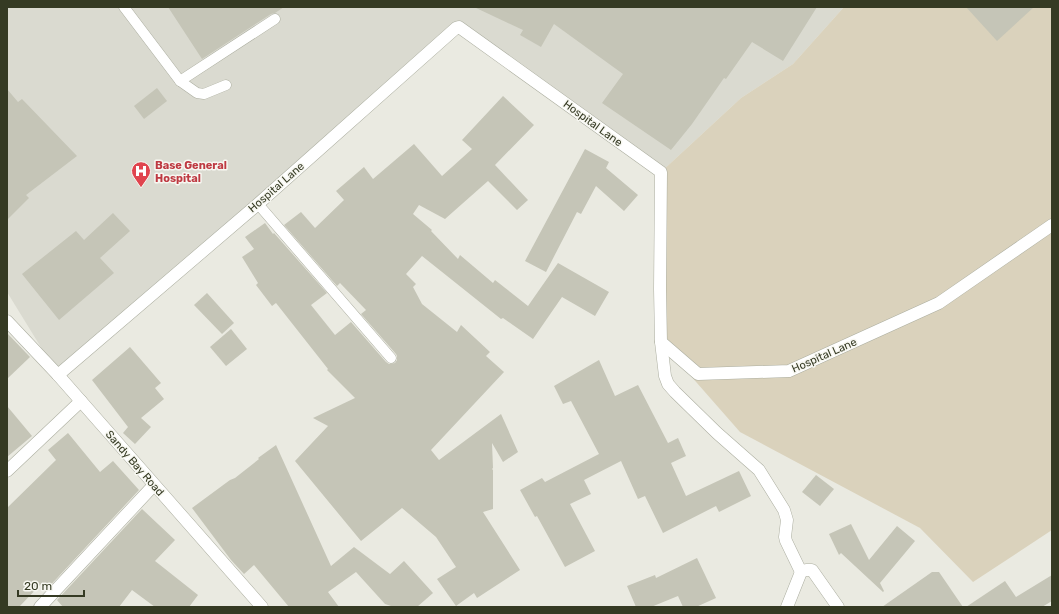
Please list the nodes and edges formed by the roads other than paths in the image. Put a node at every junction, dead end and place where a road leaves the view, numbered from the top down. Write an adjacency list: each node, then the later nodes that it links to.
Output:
1 (124, 7): 3 (lane)
2 (275, 19): 3 (lane)
3 (180, 81): 4 (lane)
4 (226, 85)
5 (258, 204): 8 (street, Hospital Lane); 9 (lane); 10 (street, Hospital Lane)
6 (1052, 225): 8 (street, Hospital Lane)
7 (7, 321): 10 (street, Sandy Bay Road)
8 (661, 342): 14 (street)
9 (391, 358)
10 (58, 375): 11 (street, Sandy Bay Road)
11 (81, 401): 12 (street); 13 (street, Sandy Bay Road)
12 (7, 471)
13 (154, 485): 15 (street); 16 (street, Sandy Bay Road)
14 (801, 572): 17 (street); 18 (street)
15 (40, 607)
16 (262, 607)
17 (787, 607)
18 (838, 607)

